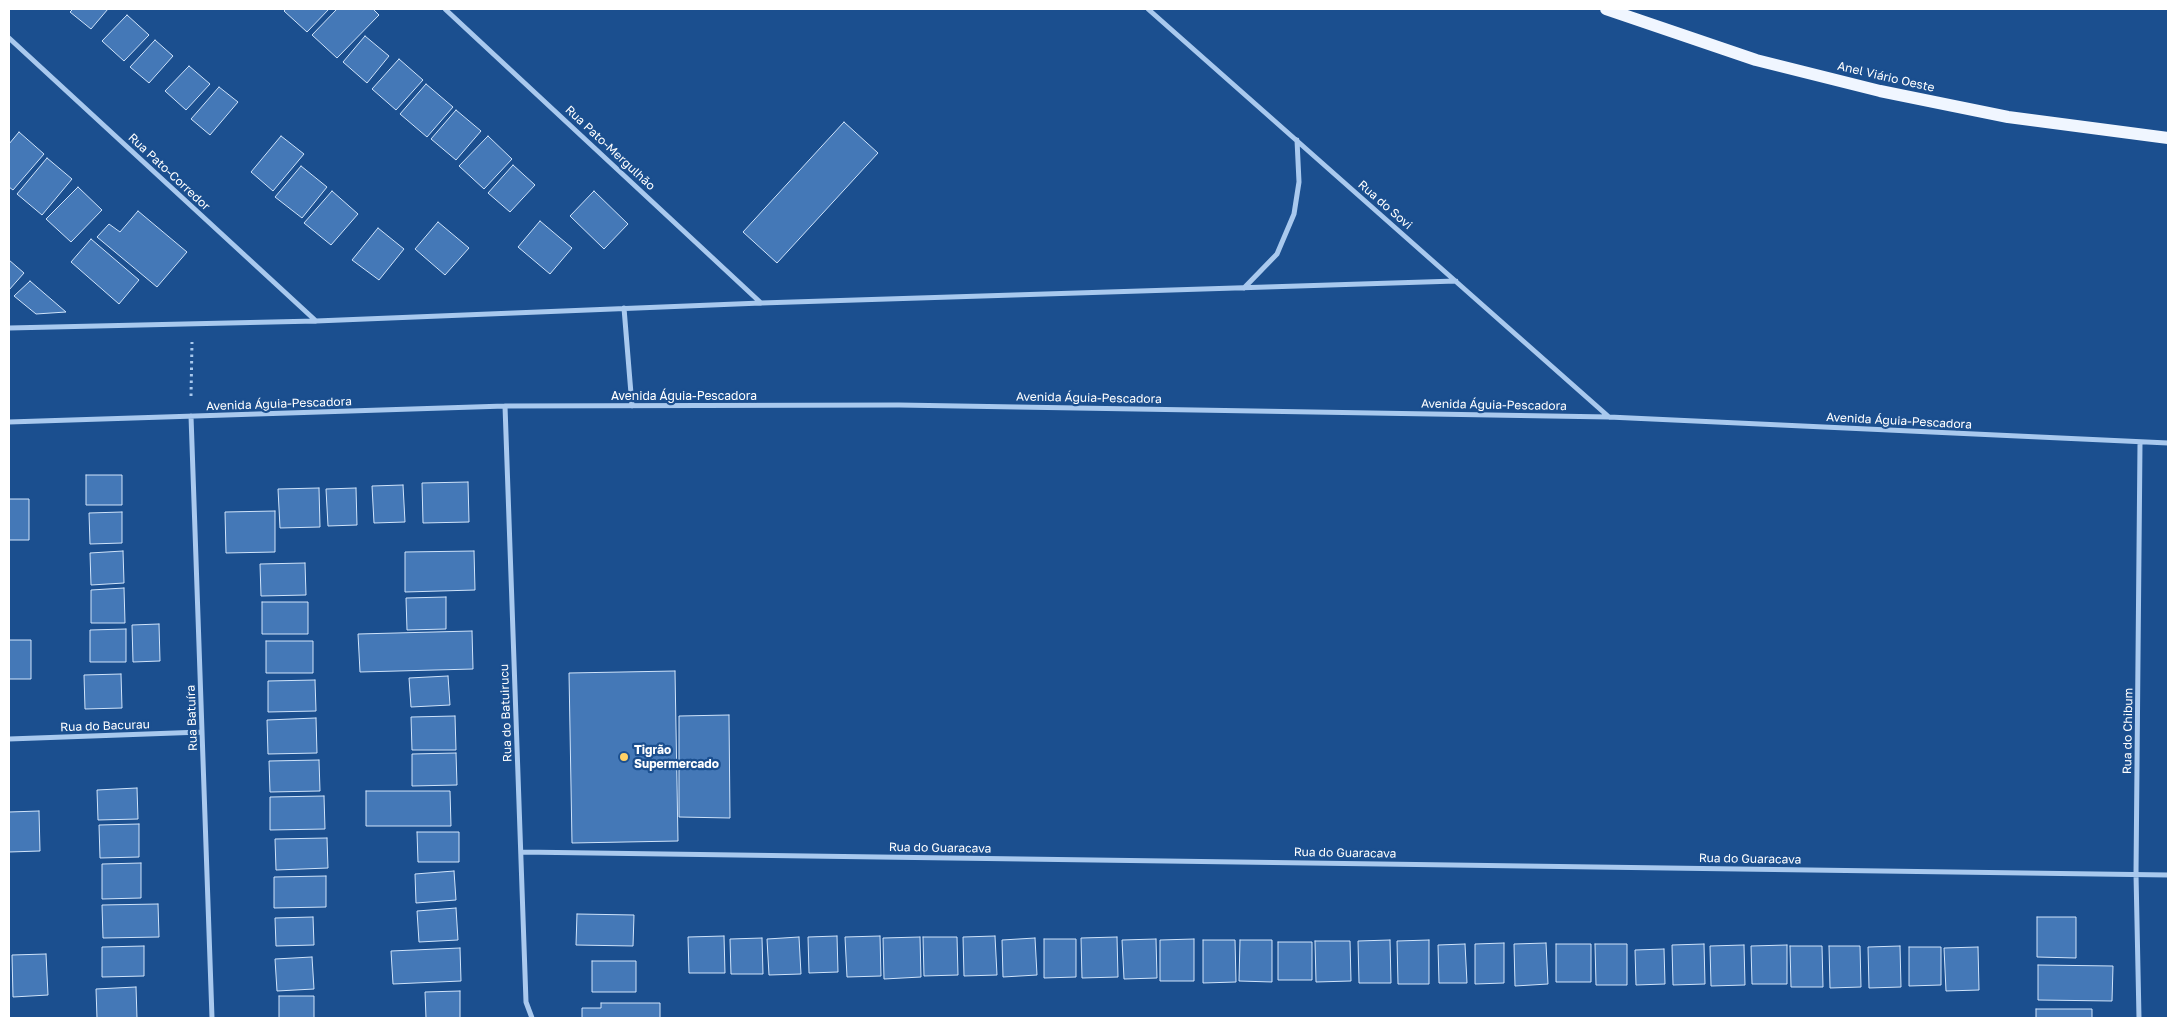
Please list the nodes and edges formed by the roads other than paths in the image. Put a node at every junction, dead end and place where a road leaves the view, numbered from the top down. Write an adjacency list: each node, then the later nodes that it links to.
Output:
1 (445, 9): 9 (street, Rua Pato-Mergulhão)
2 (1148, 9): 6 (street, Rua do Sovi)
3 (1606, 9): 5 (main road, Anel Viário Oeste)
4 (9, 38): 11 (street, Rua Pato-Corredor)
5 (2168, 138)
6 (1297, 140): 7 (street, Rua do Sovi); 8 (street)
7 (1456, 281): 8 (street); 16 (street, Rua do Sovi)
8 (1244, 288): 9 (street)
9 (761, 303): 10 (street)
10 (624, 308): 11 (street); 14 (street)
11 (316, 321): 12 (street)
12 (9, 328)
13 (504, 406): 14 (street, Avenida Águia-Pescadora); 15 (street, Avenida Águia-Pescadora); 22 (street, Rua do Batuirucu)
14 (632, 406): 16 (street, Avenida Águia-Pescadora)
15 (191, 416): 17 (street, Avenida Águia-Pescadora); 20 (street, Rua Batuíra)
16 (1609, 417): 18 (street, Avenida Águia-Pescadora)
17 (9, 422)
18 (2140, 443): 19 (street, Avenida Águia-Pescadora); 23 (street, Rua do Chibum)
19 (2168, 443)
20 (202, 732): 21 (street, Rua do Bacurau); 25 (street, Rua Batuíra)
21 (9, 740)
22 (521, 852): 23 (street, Rua do Guaracava); 26 (street, Rua do Batuirucu)
23 (2136, 874): 24 (street, Rua do Guaracava); 27 (street, Rua do Chibum)
24 (2168, 875)
25 (212, 1018)
26 (532, 1018)
27 (2139, 1018)

